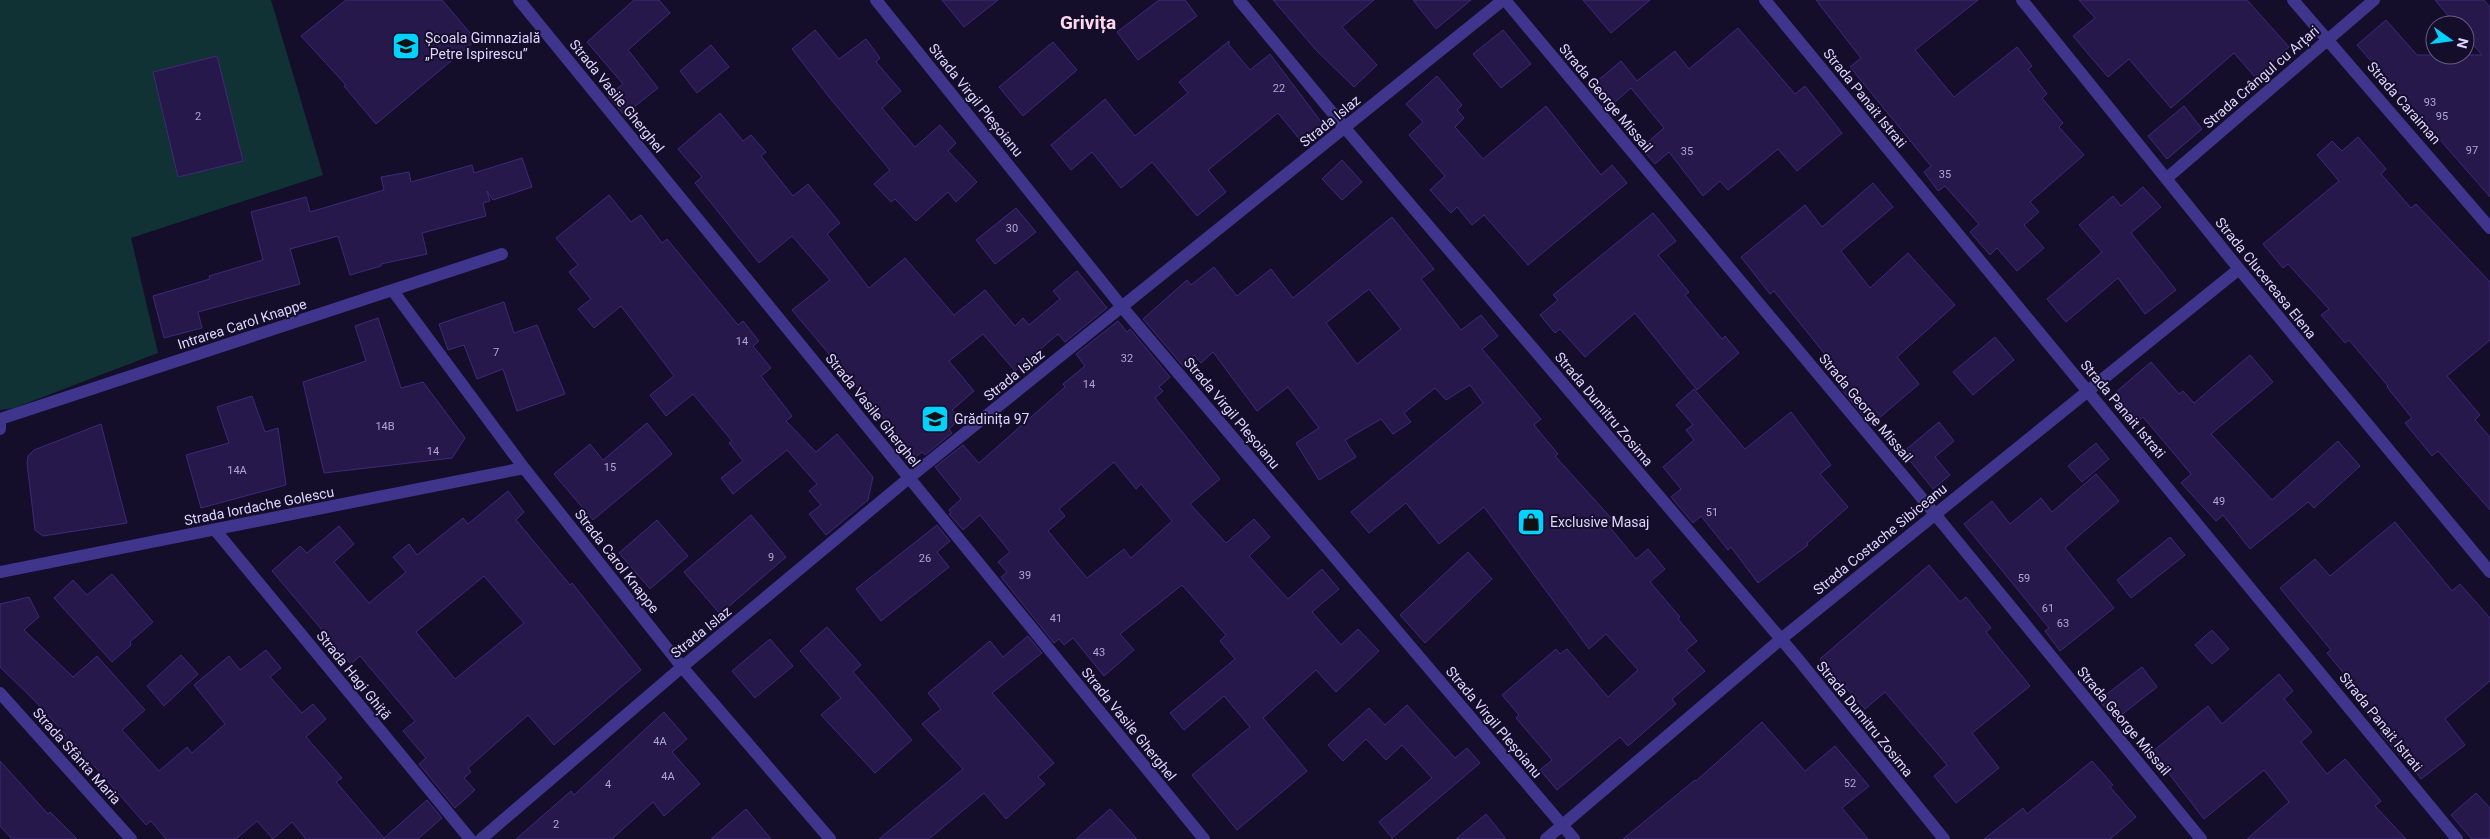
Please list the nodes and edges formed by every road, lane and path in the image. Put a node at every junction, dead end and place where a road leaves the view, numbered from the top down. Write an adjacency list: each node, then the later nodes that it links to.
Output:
1 (519, 0): 20 (street, Strada Vasile Gherghel)
2 (876, 0): 16 (street, Strada Virgil Pleșoianu)
3 (1239, 0): 10 (street, Strada Dumitru Zosima)
4 (1504, 0): 10 (street, Strada Islaz); 21 (street, Strada George Missail)
5 (1765, 0): 17 (street, Strada Panait Istrati)
6 (2022, 0): 11 (street, Strada Clucereasa Elena)
7 (2293, 0): 9 (street, Strada Caraiman)
8 (2374, 0): 9 (street, Strada Crângul cu Arțari)
9 (2329, 39): 11 (street, Strada Crângul cu Arțari); 12 (street, Strada Caraiman)
10 (1345, 128): 16 (street, Strada Islaz); 25 (street, Strada Dumitru Zosima)
11 (2167, 178): 14 (street, Strada Clucereasa Elena)
12 (2490, 228)
13 (502, 254): 15 (street, Intrarea Carol Knappe)
14 (2239, 270): 17 (street, Strada Costache Sibiceanu); 24 (street, Strada Clucereasa Elena)
15 (392, 291): 18 (street, Intrarea Carol Knappe); 19 (street, Strada Carol Knappe)
16 (1122, 307): 20 (street, Strada Islaz); 28 (street, Strada Virgil Pleșoianu)
17 (2088, 390): 21 (street, Strada Costache Sibiceanu); 38 (street, Strada Panait Istrati)
18 (0, 429)
19 (524, 468): 22 (street, Strada Iordache Golescu); 26 (street, Strada Carol Knappe)
20 (909, 478): 26 (street, Strada Islaz); 33 (street, Strada Vasile Gherghel)
21 (1934, 515): 25 (street, Strada Costache Sibiceanu); 37 (street, Strada George Missail)
22 (216, 531): 23 (street, Strada Iordache Golescu); 30 (street, Strada Hagi Ghiță)
23 (0, 572)
24 (2490, 572)
25 (1781, 639): 28 (street, Strada Costache Sibiceanu); 36 (street, Strada Dumitru Zosima)
26 (682, 668): 31 (street, Strada Islaz); 32 (street, Strada Carol Knappe)
27 (1, 698): 29 (street, Strada Sfânta Maria)
28 (1562, 825): 34 (street, Strada Costache Sibiceanu); 35 (street, Strada Virgil Pleșoianu)
29 (131, 839)
30 (470, 839)
31 (481, 839)
32 (830, 839)
33 (1204, 839)
34 (1546, 839)
35 (1574, 839)
36 (1944, 839)
37 (2201, 839)
38 (2457, 839)

